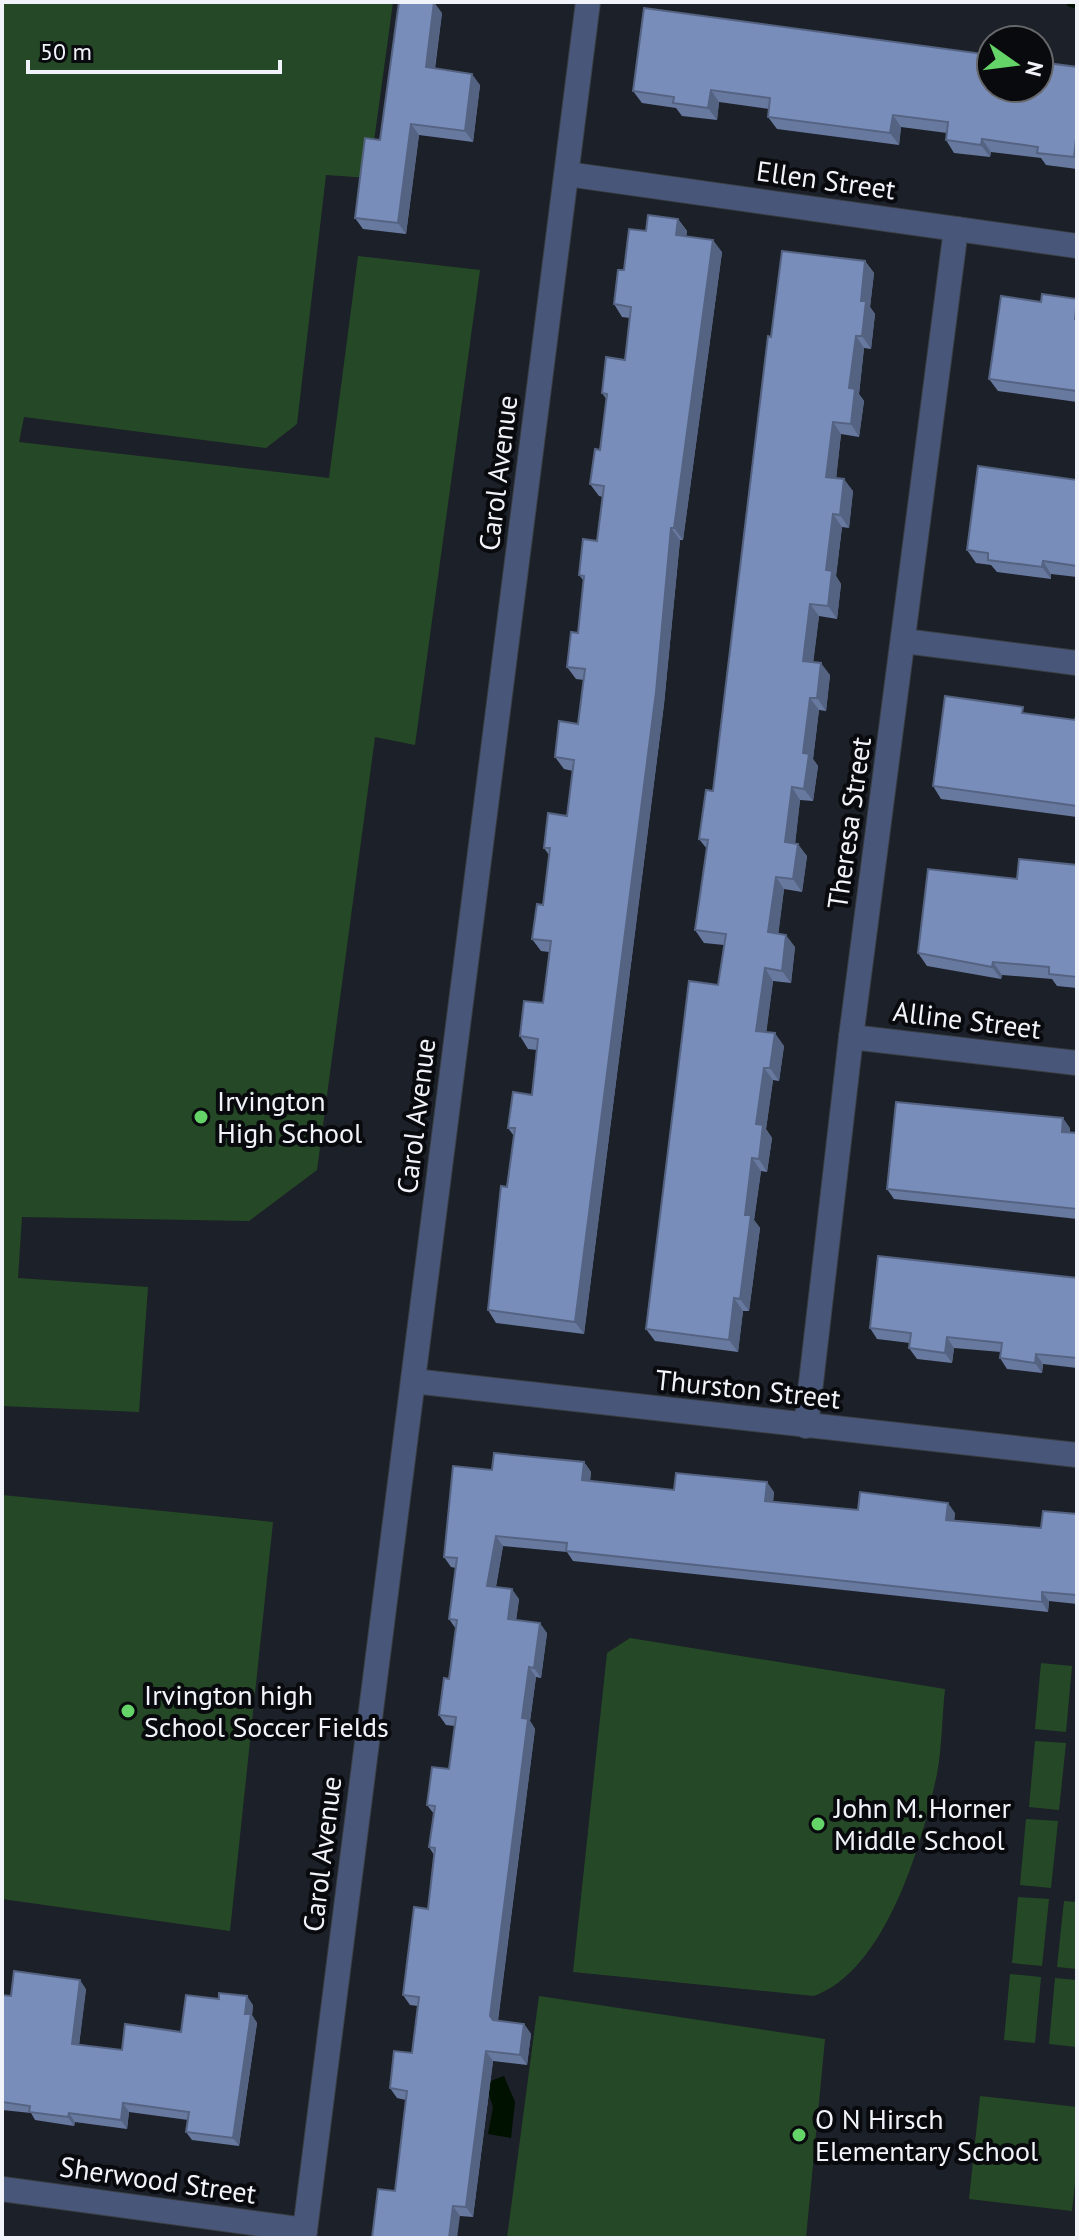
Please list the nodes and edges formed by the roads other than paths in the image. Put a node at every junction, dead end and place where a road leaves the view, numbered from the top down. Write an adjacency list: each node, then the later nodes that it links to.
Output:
1 (588, 2): 2 (street, Carol Avenue)
2 (567, 174): 3 (street, Ellen Street); 9 (street, Carol Avenue)
3 (956, 229): 4 (street, Ellen Street); 5 (street, Theresa Street)
4 (1077, 246)
5 (904, 641): 6 (street); 7 (street, Theresa Street)
6 (1077, 663)
7 (851, 1037): 8 (street, Alline Street); 10 (street, Theresa Street)
8 (1077, 1063)
9 (413, 1381): 10 (street, Thurston Street); 13 (street, Carol Avenue)
10 (806, 1426): 11 (street, Thurston Street)
11 (1077, 1455)
12 (2, 2189): 13 (street, Sherwood Street)
13 (305, 2234)

